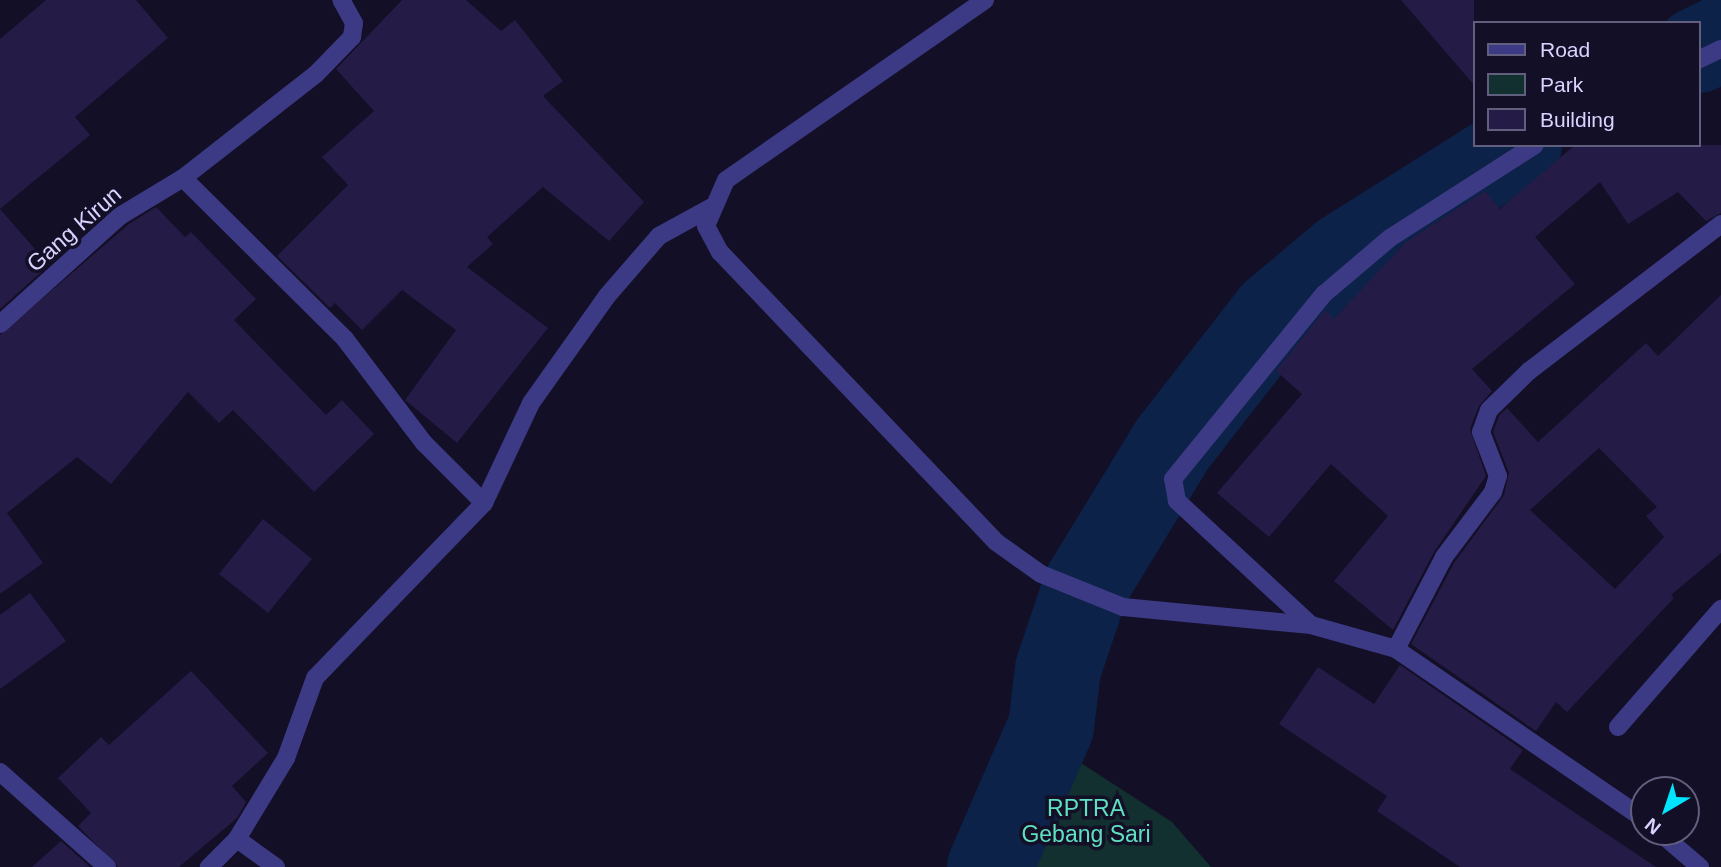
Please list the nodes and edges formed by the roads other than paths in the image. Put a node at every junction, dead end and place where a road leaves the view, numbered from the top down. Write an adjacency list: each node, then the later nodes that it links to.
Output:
1 (341, 0): 6 (street, Gang Kirun)
2 (985, 0): 7 (street)
3 (1721, 48): 4 (street)
4 (1700, 59)
5 (1532, 147): 12 (street)
6 (183, 178): 9 (street, Gang Kirun); 10 (street)
7 (712, 207): 10 (street); 12 (street)
8 (1721, 225): 13 (street)
9 (0, 324)
10 (484, 503): 17 (street)
11 (1721, 609): 14 (street)
12 (1311, 625): 13 (street)
13 (1396, 649): 16 (street)
14 (1618, 727)
15 (0, 772): 19 (street)
16 (1630, 809)
17 (237, 839): 20 (street); 21 (street)
18 (1675, 846): 22 (street)
19 (107, 867)
20 (209, 867)
21 (276, 867)
22 (1700, 867)

